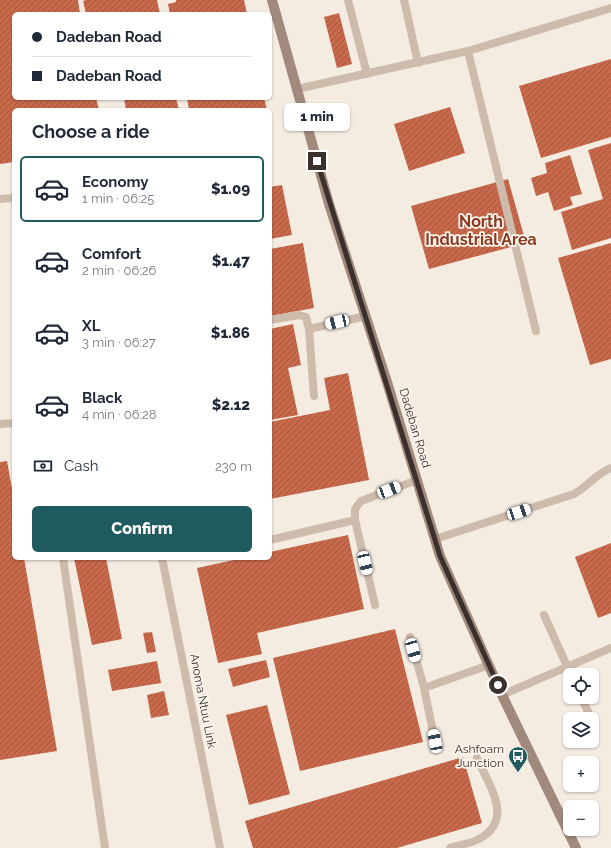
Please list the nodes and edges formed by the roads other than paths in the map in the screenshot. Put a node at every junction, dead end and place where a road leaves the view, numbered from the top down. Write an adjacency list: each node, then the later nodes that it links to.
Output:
1 (272, 0): 8 (street, Dadeban Road)
2 (348, 0): 7 (lane)
3 (404, 0): 6 (lane)
4 (611, 8): 5 (lane)
5 (468, 51): 6 (lane); 14 (lane)
6 (418, 63): 7 (lane)
7 (367, 74): 8 (lane)
8 (296, 89): 11 (street, Dadeban Road)
9 (12, 198): 10 (lane)
10 (0, 199)
11 (366, 316): 13 (lane); 19 (street, Dadeban Road)
12 (272, 320): 13 (lane)
13 (309, 329): 15 (lane)
14 (536, 331)
15 (314, 396)
16 (12, 422): 17 (lane)
17 (0, 424)
18 (611, 468): 21 (lane)
19 (417, 480): 20 (lane); 21 (street, Dadeban Road)
20 (355, 520): 22 (lane); 25 (lane)
21 (435, 538): 29 (street, Dadeban Road)
22 (272, 540)
23 (63, 560): 37 (lane)
24 (162, 560): 38 (lane, Anoma Ntuu Link)
25 (375, 605)
26 (544, 615): 30 (lane)
27 (410, 637): 33 (lane)
28 (611, 648): 31 (lane)
29 (489, 665): 33 (lane); 34 (street, Dadeban Road)
30 (567, 668)
31 (576, 668)
32 (563, 674): 34 (lane)
33 (424, 688): 35 (lane)
34 (502, 695): 40 (street, Dadeban Road)
35 (435, 741)
36 (477, 758): 39 (lane)
37 (104, 848)
38 (220, 848)
39 (450, 848)
40 (576, 848)

